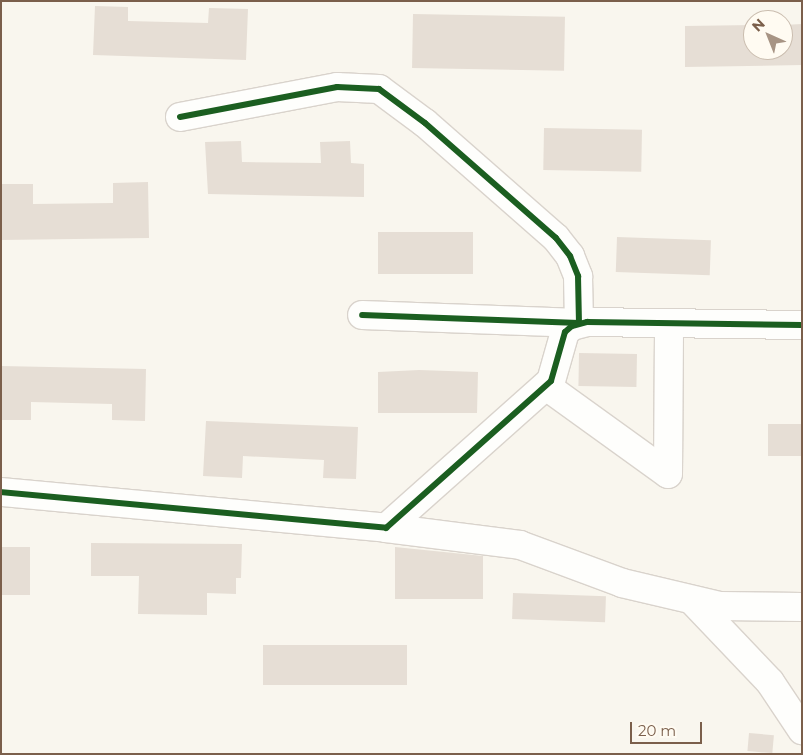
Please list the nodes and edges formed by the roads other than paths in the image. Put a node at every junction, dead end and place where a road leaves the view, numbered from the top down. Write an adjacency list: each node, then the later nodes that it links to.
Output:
1 (180, 117): 3 (street)
2 (362, 315): 3 (street)
3 (579, 323): 4 (street); 6 (street)
4 (669, 324): 5 (street); 6 (street)
5 (802, 325)
6 (546, 386): 8 (street)
7 (1, 492): 8 (street)
8 (386, 528): 9 (street)
9 (692, 600): 10 (street); 11 (street)
10 (802, 607)
11 (802, 730)

